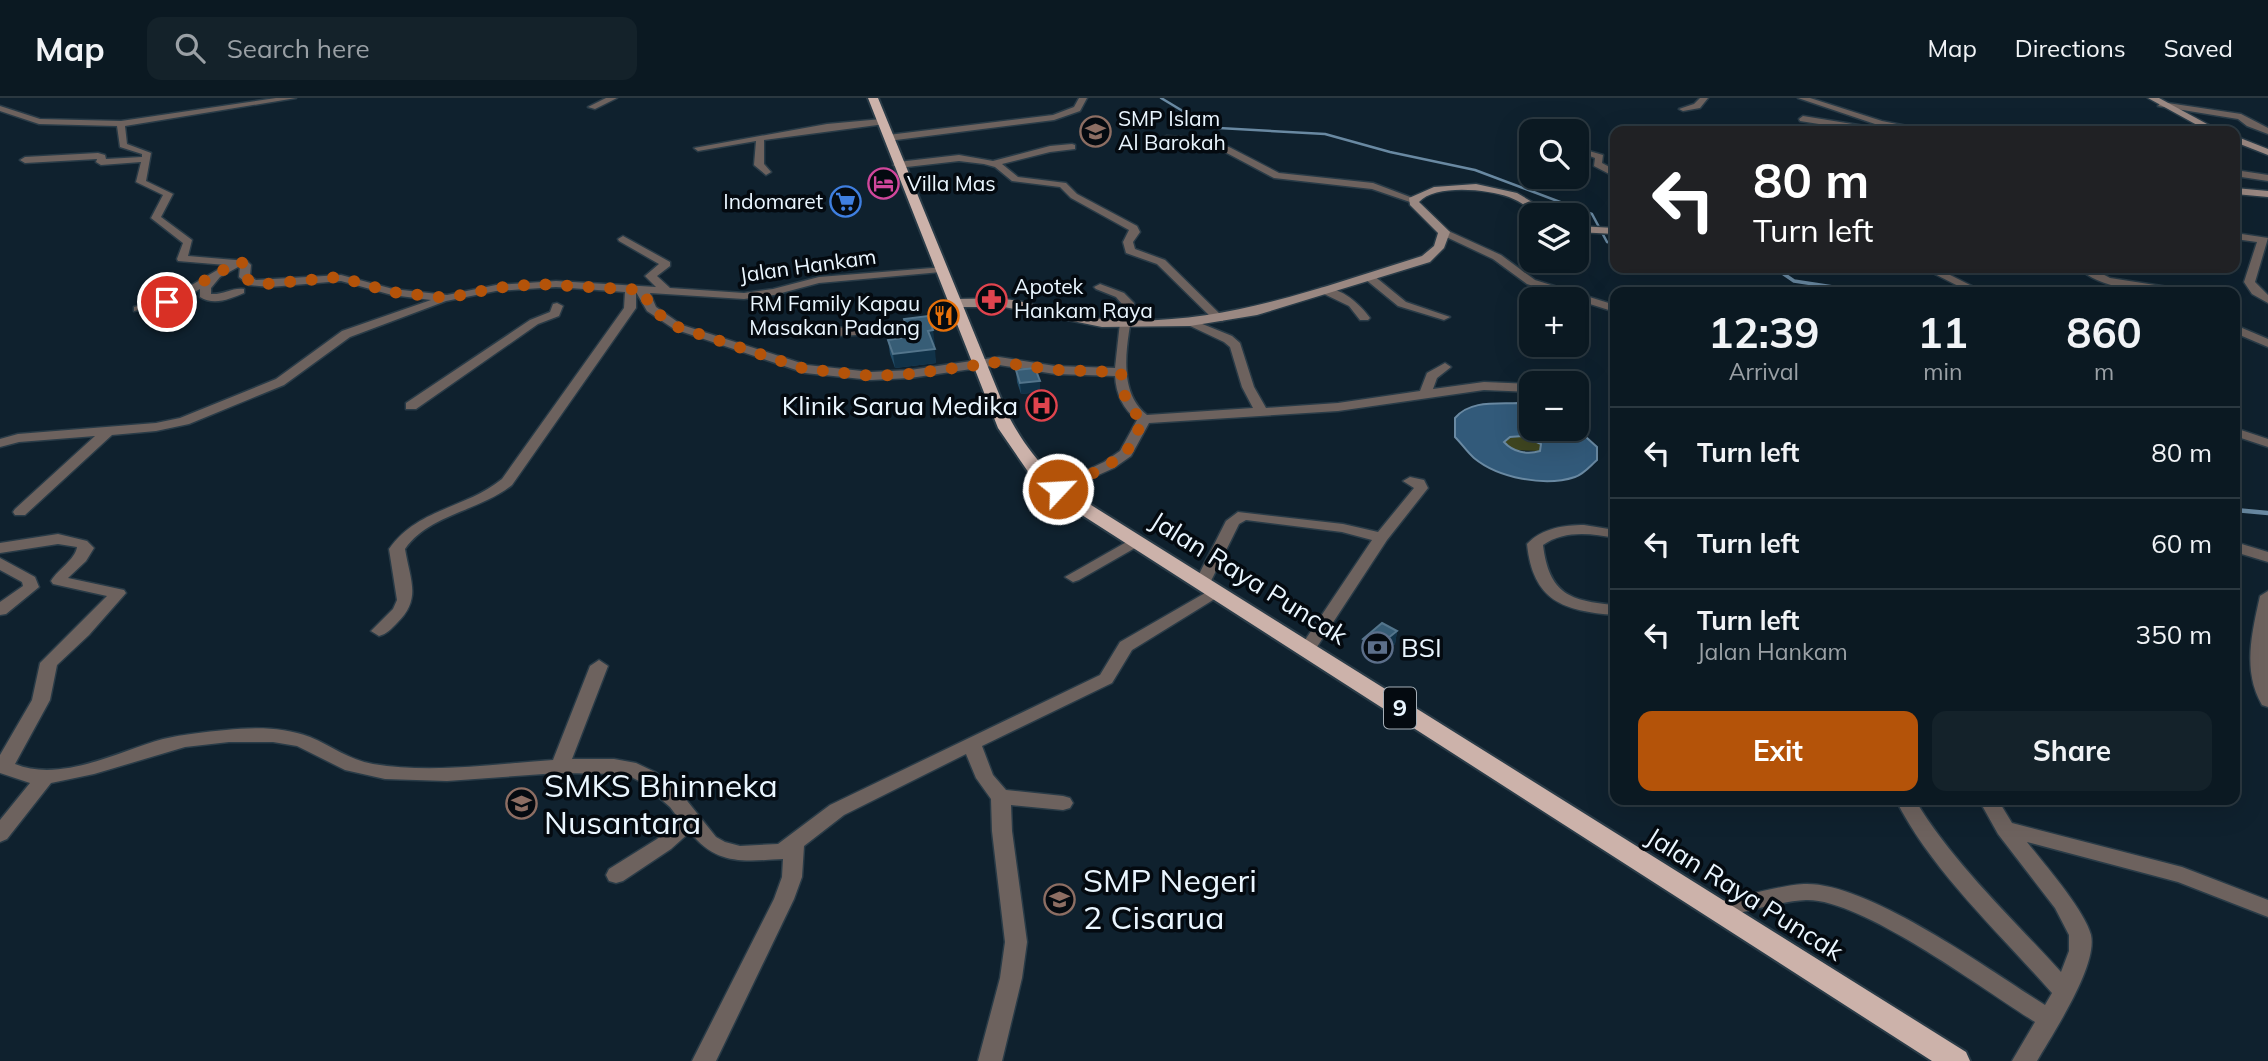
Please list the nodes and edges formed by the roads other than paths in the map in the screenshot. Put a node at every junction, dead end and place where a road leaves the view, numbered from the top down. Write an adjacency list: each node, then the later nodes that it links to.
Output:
1 (292, 98): 6 (street)
2 (613, 98): 9 (street)
3 (873, 98): 13 (highway, Jalan Raya Puncak / 9)
4 (1083, 98): 21 (street)
5 (1802, 98): 15 (street)
6 (255, 101): 14 (street)
7 (2156, 101): 18 (main road); 19 (street)
8 (1703, 104): 11 (street)
9 (592, 107)
10 (0, 108): 14 (street)
11 (1683, 110)
12 (1803, 119): 16 (street)
13 (882, 122): 20 (street); 21 (highway, Jalan Raya Puncak / 9)
14 (121, 124): 28 (street)
15 (1895, 125): 17 (street)
16 (1846, 126)
17 (1900, 126)
18 (2205, 126)
19 (2268, 131)
20 (760, 138): 24 (street); 33 (street)
21 (888, 138): 31 (highway, Jalan Raya Puncak / 9)
22 (1167, 139): 38 (street)
23 (2240, 141): 26 (main road)
24 (698, 148)
25 (1072, 148): 30 (street)
26 (2268, 152)
27 (1589, 153): 32 (street)
28 (147, 159): 29 (street); 46 (street)
29 (25, 160)
30 (994, 163): 31 (street); 67 (street)
31 (898, 165): 47 (highway, Jalan Raya Puncak / 9)
32 (1610, 171)
33 (766, 172)
34 (2240, 174): 35 (street)
35 (2268, 178)
36 (2240, 191): 37 (main road)
37 (2268, 194)
38 (1413, 200): 39 (main road); 42 (main road)
39 (1529, 203)
40 (1589, 230): 41 (main road)
41 (1610, 231)
42 (1444, 232): 51 (main road); 62 (street)
43 (2240, 237): 45 (street)
44 (623, 239): 59 (street)
45 (2265, 242): 61 (street)
46 (239, 261): 50 (street); 60 (street, Jalan Hankam)
47 (941, 270): 59 (street, Jalan Hankam); 64 (highway, Jalan Raya Puncak / 9)
48 (1938, 273): 54 (street)
49 (2094, 273): 55 (street)
50 (218, 274): 58 (street); 63 (street)
51 (1369, 277): 57 (main road); 65 (street)
52 (585, 285): 56 (street, Jalan Hankam); 60 (street, Jalan Hankam); 78 (street)
53 (1100, 287): 69 (street)
54 (1968, 287)
55 (2146, 287)
56 (637, 289): 59 (street, Jalan Hankam); 73 (street); 100 (street)
57 (1324, 290): 66 (street); 67 (main road)
58 (240, 291)
59 (667, 291)
60 (447, 298): 81 (street)
61 (2268, 300)
62 (1610, 307)
63 (138, 309)
64 (959, 313): 69 (main road); 71 (street); 73 (highway, Jalan Raya Puncak / 9)
65 (1444, 317)
66 (1364, 318)
67 (1219, 319): 68 (main road)
68 (1190, 322): 69 (main road); 79 (street)
69 (1125, 324): 75 (street)
70 (2240, 331): 72 (street)
71 (836, 332)
72 (2268, 343)
73 (979, 363): 75 (street); 86 (highway, Jalan Raya Puncak / 9)
74 (1445, 367): 77 (street)
75 (1121, 372): 80 (street)
76 (1519, 387): 77 (street)
77 (1425, 395): 79 (street)
78 (411, 406)
79 (1262, 412): 80 (street)
80 (1144, 419): 86 (street)
81 (109, 430): 83 (street); 87 (street)
82 (2240, 434): 84 (street)
83 (0, 443)
84 (2268, 443)
85 (1410, 481): 89 (street)
86 (1058, 489): 90 (highway, Jalan Raya Puncak / 9)
87 (20, 512)
88 (1610, 533): 98 (street)
89 (1381, 538): 96 (street); 101 (street)
90 (1137, 541): 95 (street); 96 (highway, Jalan Raya Puncak / 9)
91 (0, 548): 106 (street)
92 (2240, 549): 93 (street)
93 (2266, 560)
94 (0, 564): 99 (street)
95 (1073, 577)
96 (1211, 587): 101 (highway, Jalan Raya Puncak / 9); 104 (street)
97 (2268, 596): 103 (street)
98 (1610, 609)
99 (0, 610)
100 (379, 631)
101 (1307, 649): 117 (highway, Jalan Raya Puncak / 9)
102 (599, 666): 105 (street)
103 (2268, 701)
104 (971, 743): 107 (street); 114 (street)
105 (560, 767): 106 (street); 111 (street)
106 (46, 776): 113 (street)
107 (1001, 797): 108 (street); 121 (street)
108 (1063, 803)
109 (1908, 805): 118 (street)
110 (1992, 805): 112 (street)
111 (691, 820): 114 (street); 115 (street)
112 (2005, 829): 116 (street); 118 (street)
113 (0, 834)
114 (794, 844): 120 (street)
115 (616, 875)
116 (2268, 909)
117 (1717, 910): 119 (street); 122 (highway, Jalan Raya Puncak / 9)
118 (2065, 992): 119 (street)
119 (2050, 1020): 123 (street)
120 (704, 1061)
121 (990, 1061)
122 (1956, 1061)
123 (2024, 1061)

